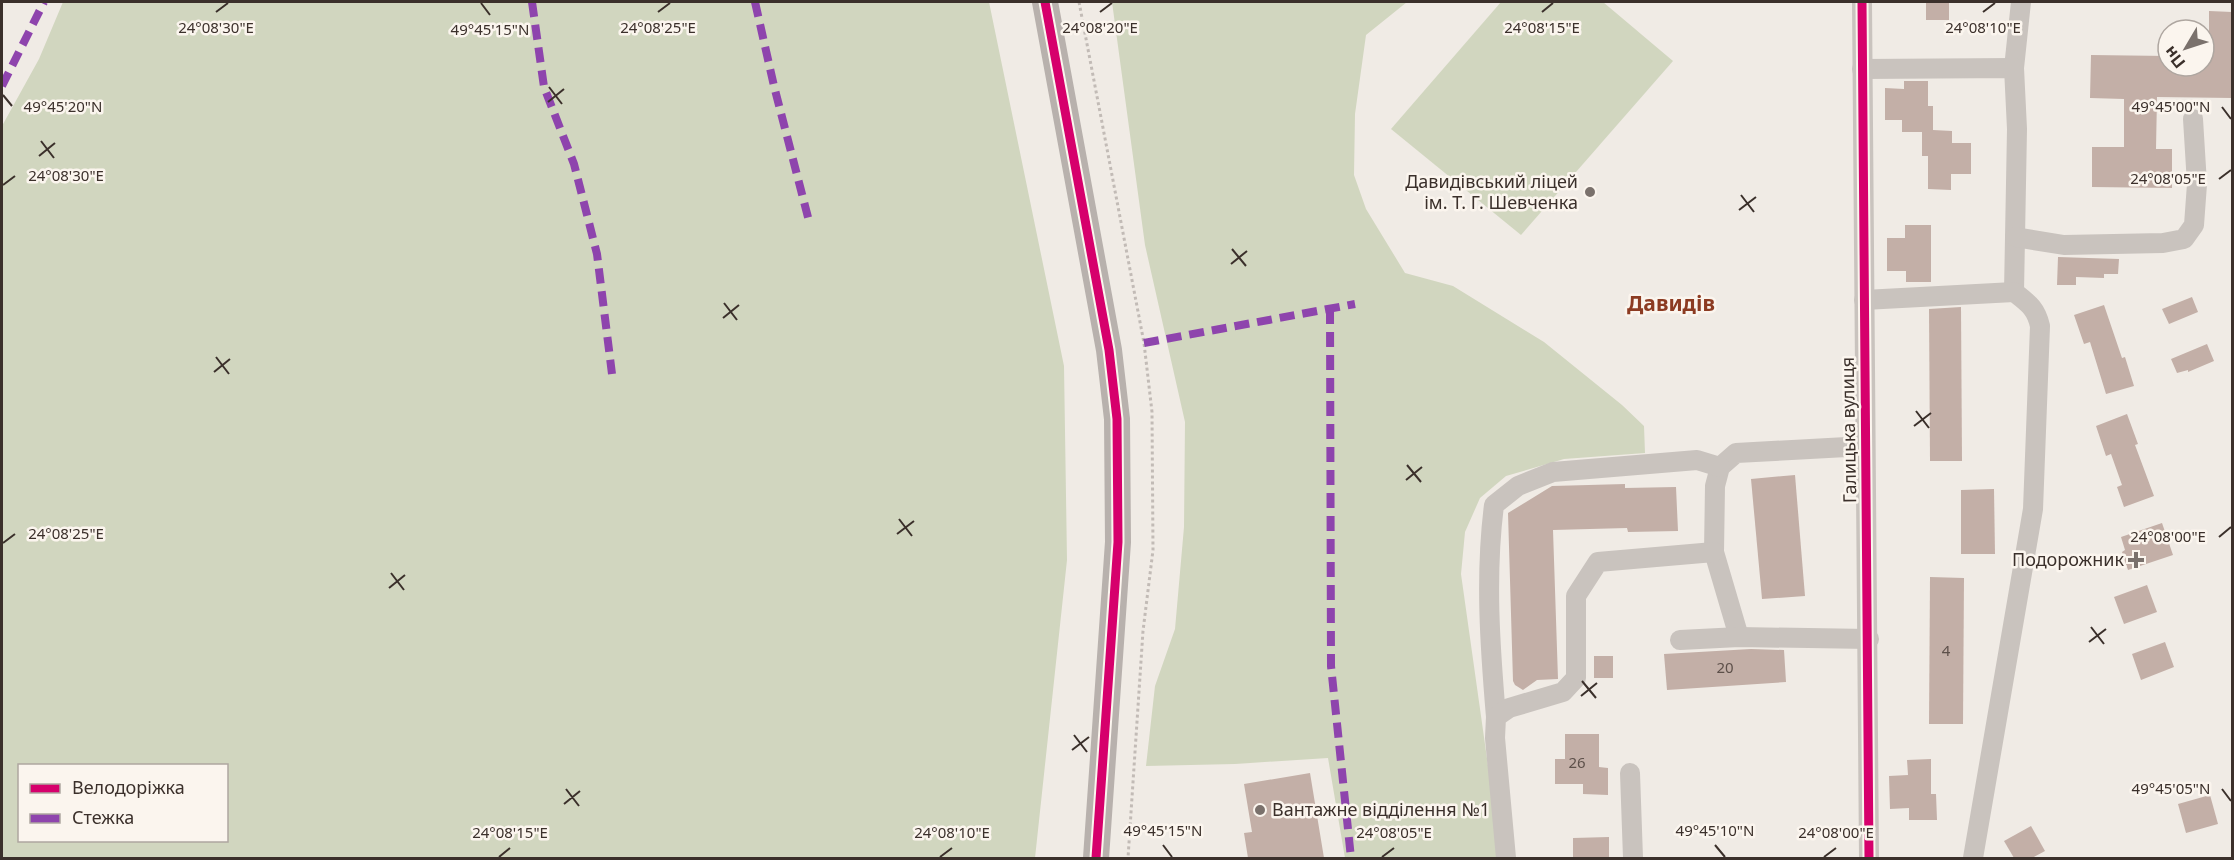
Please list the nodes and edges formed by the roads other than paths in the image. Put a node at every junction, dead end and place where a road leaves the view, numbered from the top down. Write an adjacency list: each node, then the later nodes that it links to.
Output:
1 (1045, 2): 18 (main road)
2 (1862, 2): 5 (street, Галицька вулиця)
3 (2021, 2): 4 (street)
4 (2014, 68): 5 (street); 7 (street)
5 (1862, 69): 9 (street, Галицька вулиця)
6 (2193, 118): 7 (street)
7 (2015, 237): 8 (street)
8 (2014, 292): 9 (street); 22 (street)
9 (1864, 300): 10 (street, Галицька вулиця)
10 (1865, 446): 11 (street); 14 (street, Галицька вулиця)
11 (1720, 467): 12 (street); 16 (street)
12 (1714, 552): 13 (street); 16 (street)
13 (1739, 638): 14 (street); 15 (street)
14 (1869, 639): 21 (street, Галицька вулиця)
15 (1680, 640)
16 (1496, 717): 19 (street)
17 (1630, 773): 20 (street)
18 (1096, 858)
19 (1506, 858)
20 (1633, 858)
21 (1869, 858)
22 (1973, 858)

